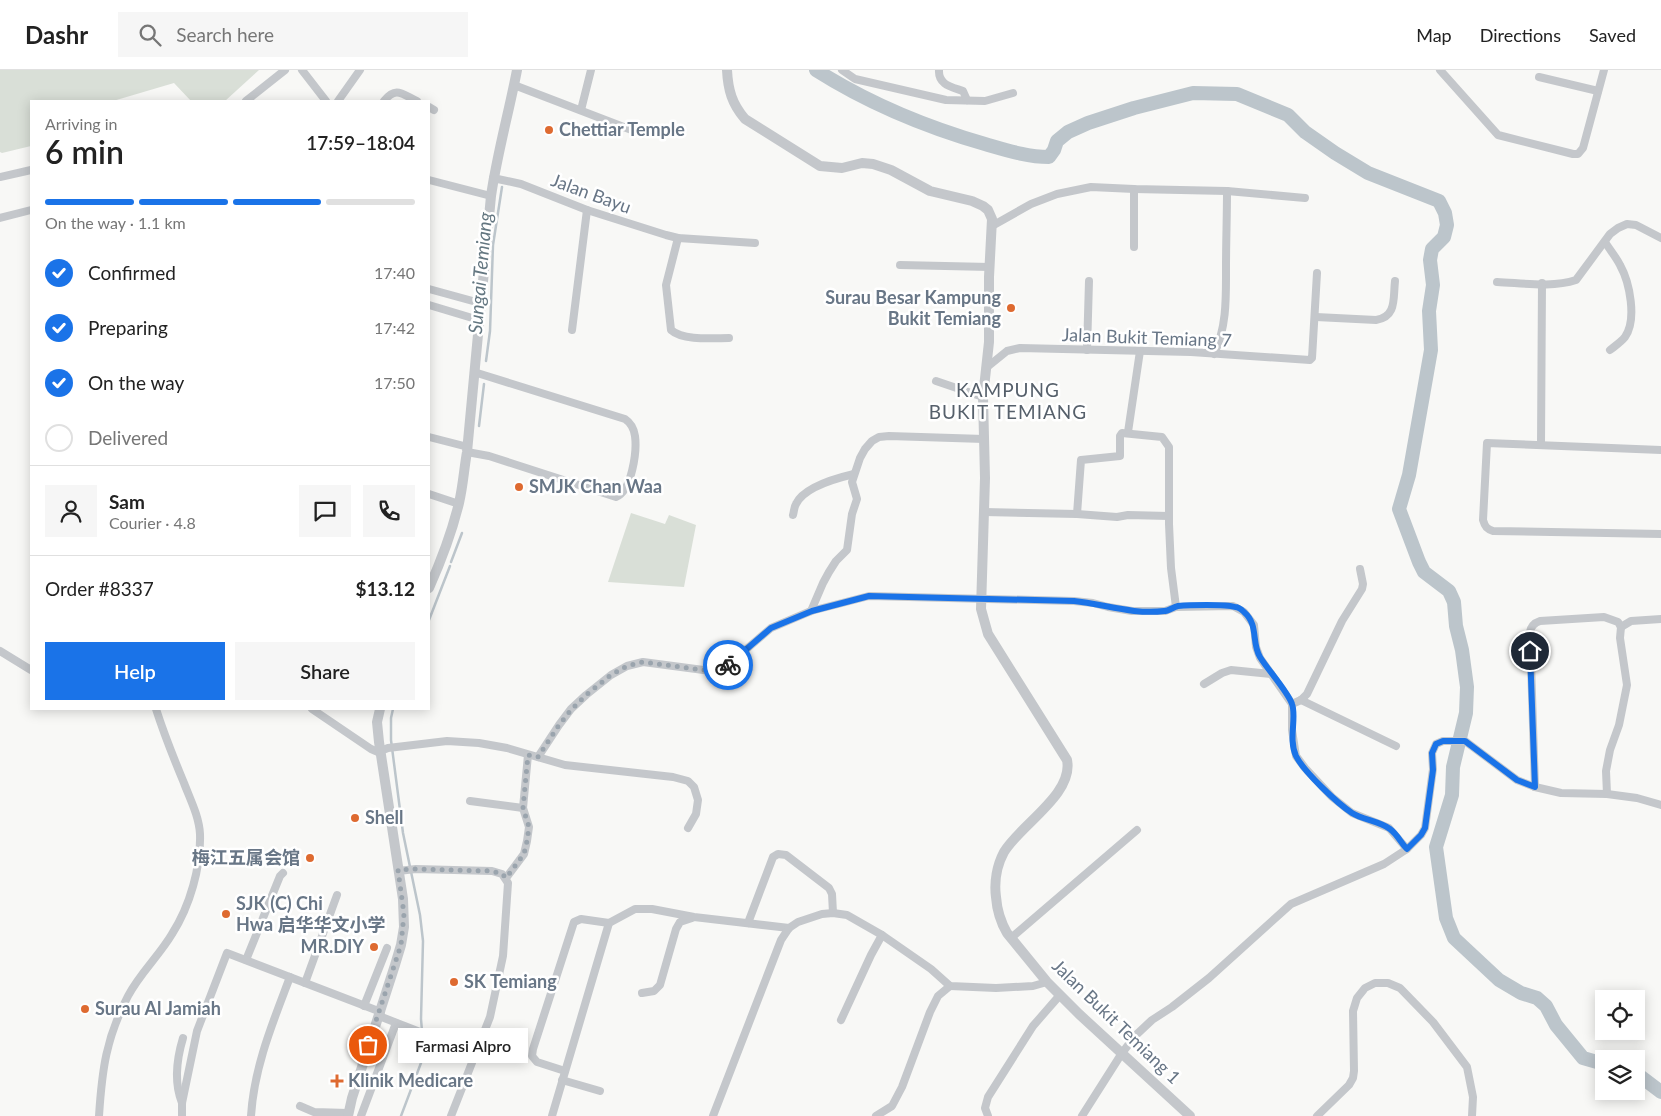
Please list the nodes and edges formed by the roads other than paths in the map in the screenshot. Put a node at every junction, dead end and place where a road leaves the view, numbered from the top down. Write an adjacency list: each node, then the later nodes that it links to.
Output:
1 (285, 70): 15 (street)
2 (302, 70): 16 (street)
3 (360, 70): 17 (street)
4 (517, 70): 12 (street)
5 (591, 70): 21 (street)
6 (727, 70): 34 (street)
7 (842, 70): 20 (street)
8 (939, 70): 20 (street)
9 (1440, 70): 13 (street)
10 (1604, 70): 13 (street)
11 (1539, 77): 13 (street)
12 (514, 85): 21 (street); 25 (street)
13 (1598, 91)
14 (1013, 93): 20 (street)
15 (247, 100)
16 (325, 100)
17 (339, 100)
18 (385, 100): 19 (street)
19 (415, 100)
20 (967, 100)
21 (581, 110): 22 (street)
22 (642, 134)
23 (30, 170): 24 (street)
24 (0, 177)
25 (494, 178): 29 (street); 32 (street, Jalan Bayu)
26 (430, 180): 29 (street)
27 (1134, 189): 28 (street); 34 (street); 39 (street)
28 (1227, 191): 30 (street); 59 (street)
29 (491, 196): 48 (street)
30 (1305, 198)
31 (30, 210): 33 (street)
32 (587, 210): 35 (street, Jalan Bayu); 52 (street)
33 (0, 218)
34 (992, 226): 41 (street, Jalan Bukit Temiang 1)
35 (678, 238): 38 (street, Jalan Bayu); 53 (street)
36 (1661, 238): 37 (street)
37 (1605, 242): 46 (street); 56 (street)
38 (755, 243)
39 (1134, 247)
40 (900, 265): 41 (street)
41 (990, 267): 54 (street, Jalan Bukit Temiang 1)
42 (1317, 273): 50 (street)
43 (1089, 281): 55 (street)
44 (1395, 281): 50 (street)
45 (1497, 282): 46 (street)
46 (1542, 283): 67 (street)
47 (430, 289): 48 (street)
48 (480, 303): 51 (street)
49 (430, 305): 51 (street)
50 (1316, 317): 59 (street, Jalan Bukit Temiang 7)
51 (479, 320): 61 (street)
52 (572, 330)
53 (730, 338)
54 (988, 347): 57 (street); 60 (street, Jalan Bukit Temiang 1)
55 (1087, 350): 57 (street, Jalan Bukit Temiang 7); 58 (street, Jalan Bukit Temiang 7)
56 (1610, 350)
57 (1007, 351): 60 (street)
58 (1140, 351): 59 (street, Jalan Bukit Temiang 7); 64 (street)
59 (1214, 354)
60 (986, 368): 63 (street, Jalan Bukit Temiang 1)
61 (474, 372): 68 (street); 68 (street)
62 (936, 380): 63 (street)
63 (983, 397): 66 (street, Jalan Bukit Temiang 1)
64 (1128, 432): 74 (street); 76 (street)
65 (430, 437): 68 (street)
66 (984, 440): 70 (street); 73 (street, Jalan Bukit Temiang 1)
67 (1541, 444): 69 (street); 77 (street)
68 (468, 450): 72 (street)
69 (1661, 450)
70 (854, 474): 75 (street); 82 (street)
71 (430, 494): 72 (street)
72 (459, 504): 79 (street)
73 (984, 512): 74 (street); 80 (street, Jalan Bukit Temiang 1)
74 (1077, 514): 76 (street)
75 (793, 515)
76 (1169, 516): 81 (street)
77 (1661, 534)
78 (1360, 568): 89 (street)
79 (430, 586)
80 (981, 599): 81 (street); 82 (street); 116 (street, Jalan Bukit Temiang 1)
81 (1176, 606): 87 (street)
82 (812, 611): 97 (street)
83 (1661, 619): 84 (street)
84 (1622, 627): 98 (street); 99 (street)
85 (0, 651): 86 (street)
86 (30, 669)
87 (1271, 674): 88 (street); 90 (street)
88 (1204, 684)
89 (1301, 700): 90 (street); 94 (street)
90 (1292, 704): 105 (street)
91 (156, 710): 138 (street)
92 (313, 710): 95 (street)
93 (380, 710): 95 (street)
94 (1396, 746)
95 (384, 750): 96 (street); 106 (street)
96 (528, 755): 97 (street); 102 (street)
97 (538, 757): 103 (street)
98 (1535, 787): 99 (street); 105 (street)
99 (1607, 794): 101 (street)
100 (470, 801): 102 (street)
101 (1661, 805)
102 (523, 808): 108 (street)
103 (688, 828)
104 (1137, 830): 116 (street)
105 (1407, 849): 131 (street)
106 (402, 870): 108 (street); 126 (street)
107 (283, 874): 118 (street)
108 (506, 878): 130 (street)
109 (337, 895): 121 (street)
110 (834, 913): 113 (street); 114 (street); 115 (street)
111 (694, 917): 112 (street); 113 (street); 123 (street)
112 (609, 923): 132 (street); 132 (street)
113 (748, 923): 114 (street)
114 (789, 928): 144 (street)
115 (882, 935): 122 (street); 127 (street)
116 (1011, 938): 120 (street, Jalan Bukit Temiang 1)
117 (387, 948): 125 (street)
118 (246, 960): 119 (street); 135 (street)
119 (290, 977): 121 (street); 140 (street)
120 (1047, 982): 122 (street); 124 (street, Jalan Bukit Temiang 1)
121 (305, 983): 125 (street)
122 (950, 986): 145 (street)
123 (642, 994)
124 (1060, 995): 131 (street, Jalan Bukit Temiang 1); 146 (street)
125 (364, 1006): 126 (street)
126 (380, 1014): 128 (street); 137 (street)
127 (841, 1020)
128 (396, 1023): 130 (street); 141 (street)
129 (183, 1038): 135 (street)
130 (474, 1053): 142 (street)
131 (1122, 1053): 147 (street); 148 (street, Jalan Bukit Temiang 1)
132 (565, 1071): 133 (street)
133 (562, 1080): 134 (street); 143 (street)
134 (600, 1091)
135 (182, 1103): 139 (street)
136 (300, 1106): 137 (street)
137 (348, 1114)
138 (99, 1116)
139 (182, 1116)
140 (251, 1116)
141 (361, 1116)
142 (451, 1116)
143 (552, 1116)
144 (713, 1116)
145 (876, 1116)
146 (988, 1116)
147 (1082, 1116)
148 (1190, 1116)
149 (1317, 1116): 150 (street)
150 (1472, 1116)

